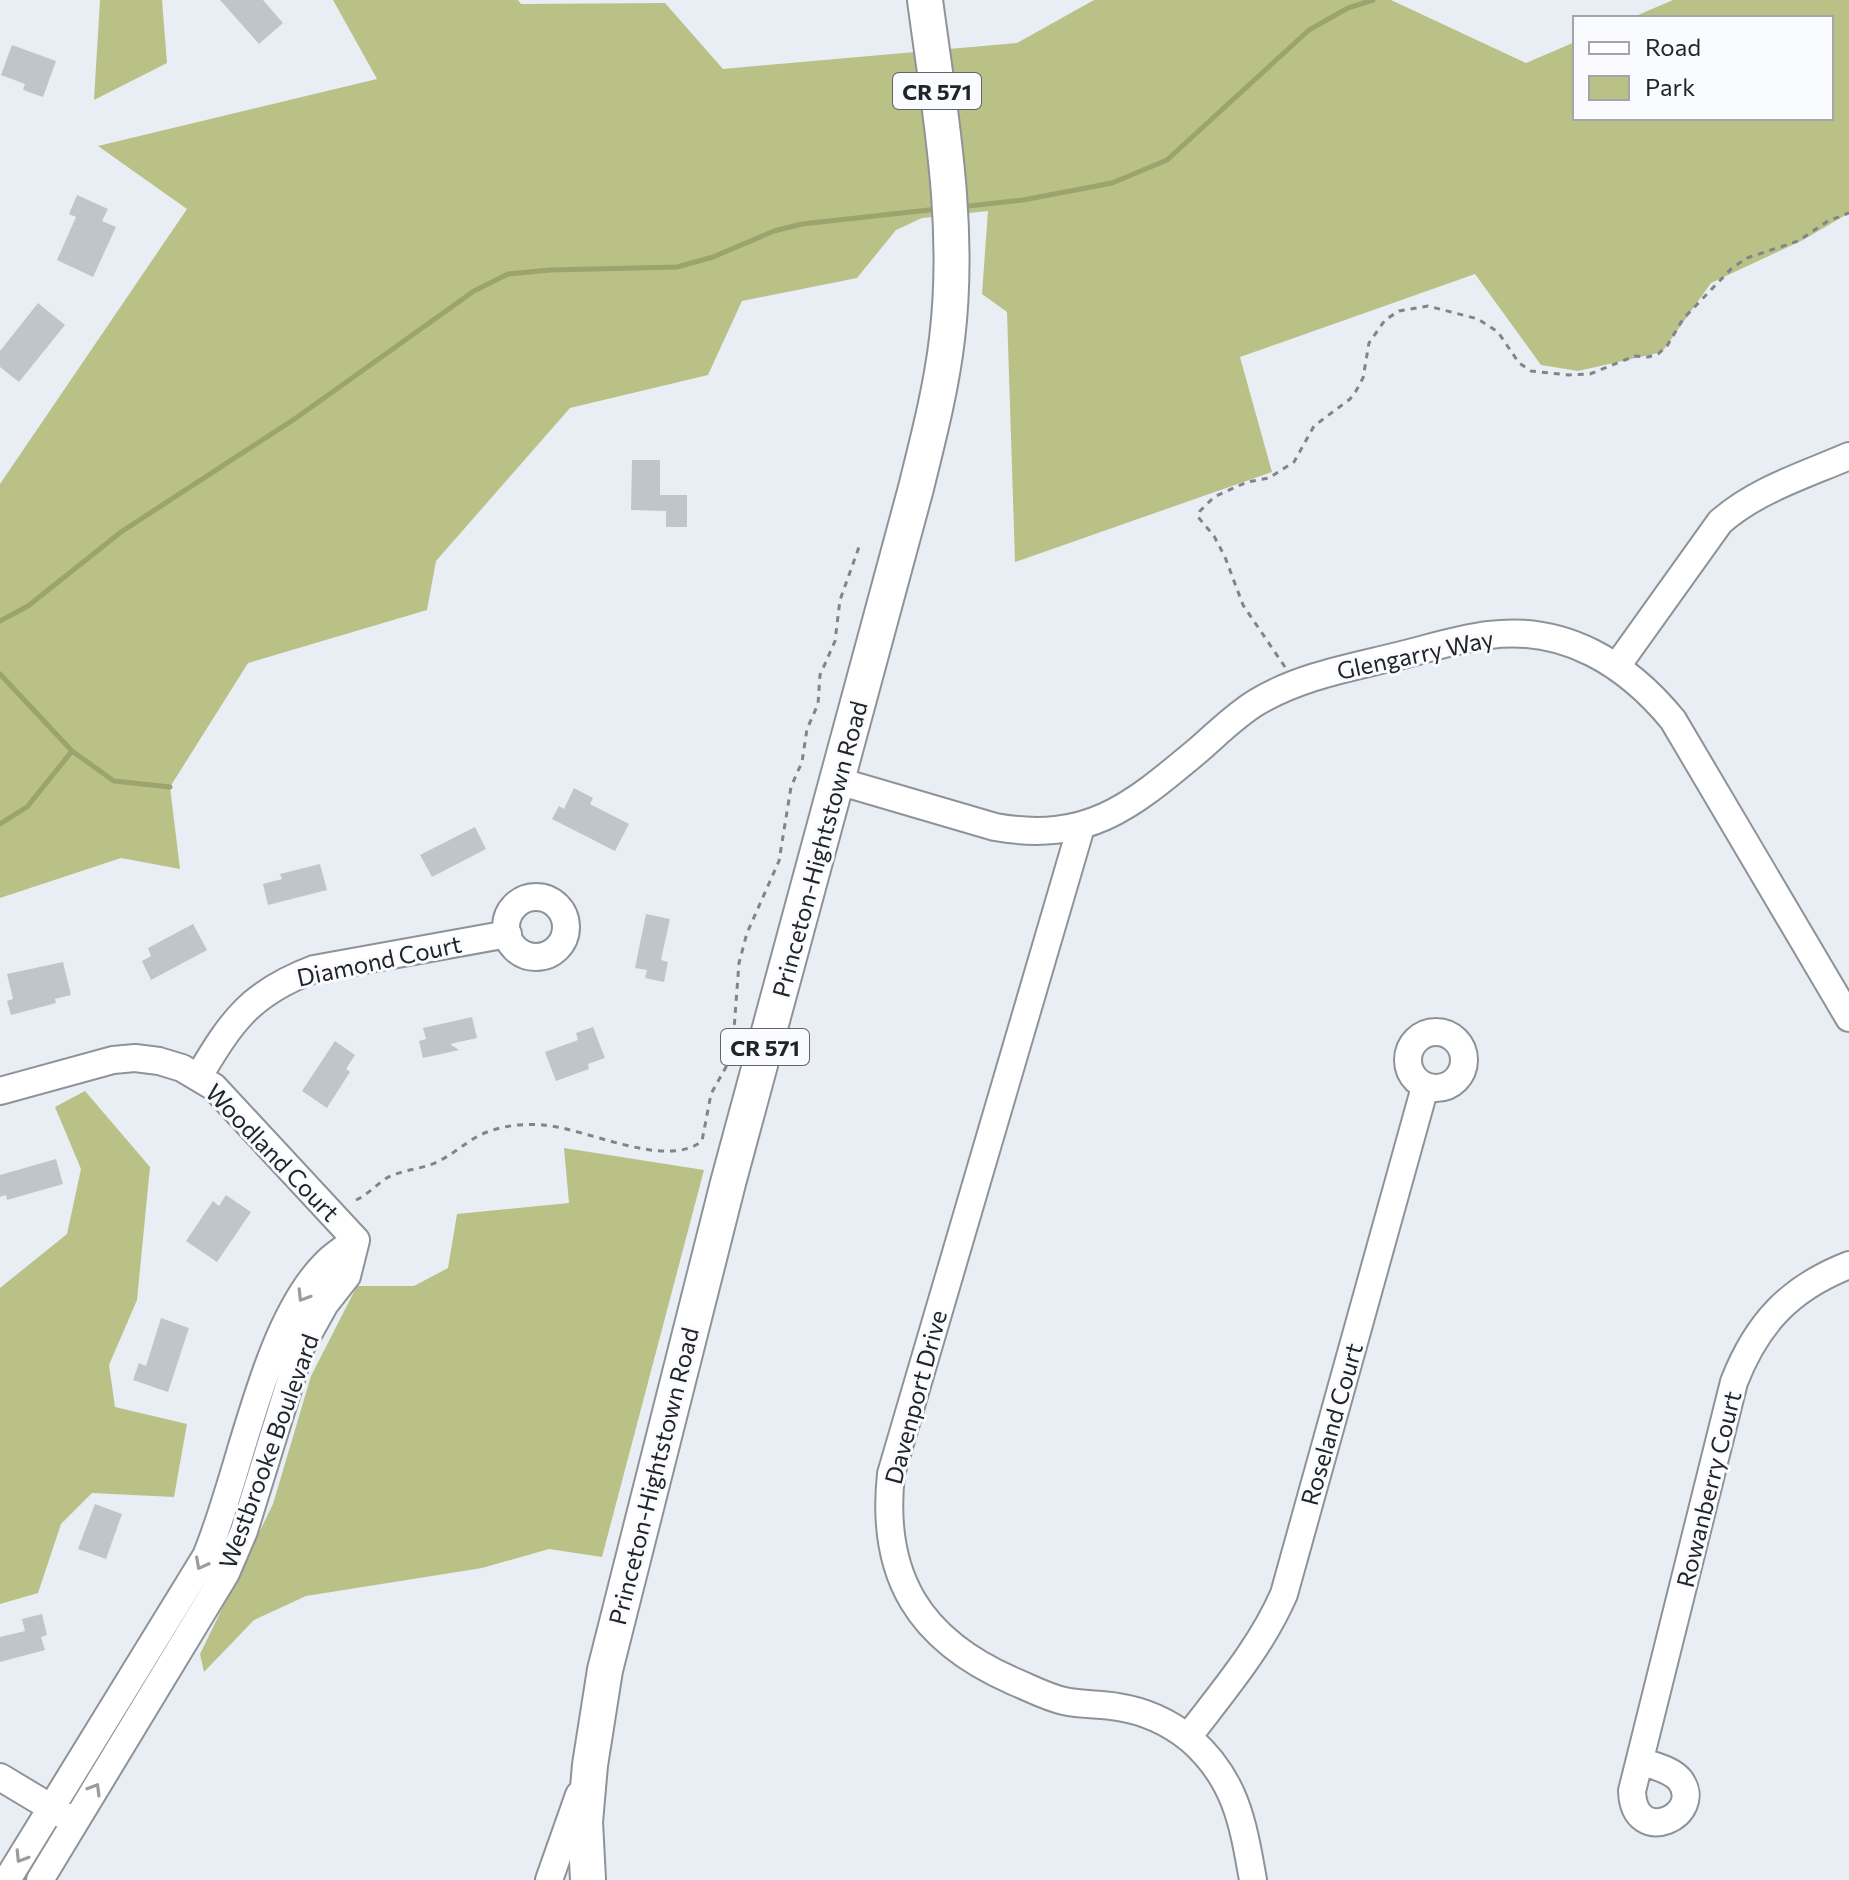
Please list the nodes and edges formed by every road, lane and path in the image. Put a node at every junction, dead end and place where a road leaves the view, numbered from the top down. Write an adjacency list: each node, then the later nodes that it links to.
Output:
1 (925, 0): 7 (main road, Princeton-Hightstown Road / CR 571)
2 (1849, 213): 6 (path)
3 (1849, 456): 5 (street)
4 (859, 547): 14 (path)
5 (1617, 666): 8 (street, Glengarry Way); 10 (street, Glengarry Way)
6 (1286, 668)
7 (838, 781): 8 (street, Glengarry Way); 19 (main road, Princeton-Hightstown Road / CR 571)
8 (1081, 827): 17 (street, Davenport Drive)
9 (508, 934): 11 (street, Diamond Court)
10 (1849, 1018)
11 (199, 1076): 13 (street, Woodland Court); 15 (street, Woodland Court)
12 (1425, 1087): 17 (street, Roseland Court)
13 (0, 1091)
14 (356, 1200)
15 (356, 1240): 21 (street, Westbrooke Boulevard, one-way to 21); 22 (street, Westbrooke Boulevard, one-way to 15)
16 (1849, 1265): 18 (street, Rowanberry Court)
17 (1188, 1737): 27 (street, Davenport Drive)
18 (1641, 1761)
19 (590, 1765): 25 (street); 26 (main road, Princeton-Hightstown Road / CR 571)
20 (0, 1777): 21 (street)
21 (52, 1808): 22 (street); 23 (street, Westbrooke Boulevard, one-way to 23)
22 (75, 1822): 24 (street, Westbrooke Boulevard)
23 (7, 1880)
24 (40, 1880)
25 (549, 1880)
26 (588, 1880)
27 (1253, 1880)

